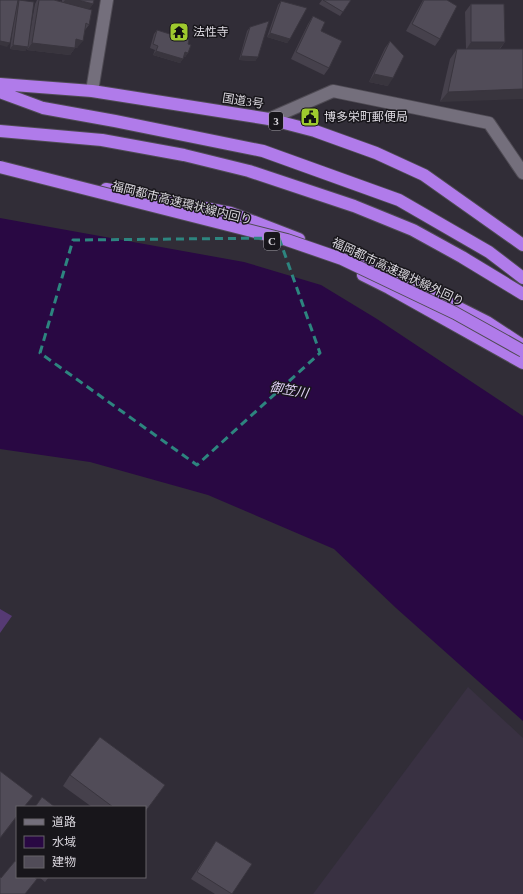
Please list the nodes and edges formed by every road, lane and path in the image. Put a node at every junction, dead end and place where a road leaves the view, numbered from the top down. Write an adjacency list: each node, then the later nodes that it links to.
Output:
1 (107, 0): 3 (street)
2 (0, 84): 3 (highway, 国道3号 / 3)
3 (92, 91): 5 (highway, 国道3号 / 3)
4 (0, 92): 11 (highway)
5 (269, 119): 9 (street); 10 (highway, 国道3号 / 3)
6 (0, 131): 12 (highway)
7 (0, 168): 13 (highway); 14 (highway, 福岡都市高速環状線外回り / C, bridge)
8 (0, 171): 15 (highway, 福岡都市高速環状線内回り / C)
9 (523, 173)
10 (523, 245)
11 (523, 278)
12 (523, 294)
13 (523, 346)
14 (523, 351)
15 (523, 363)

